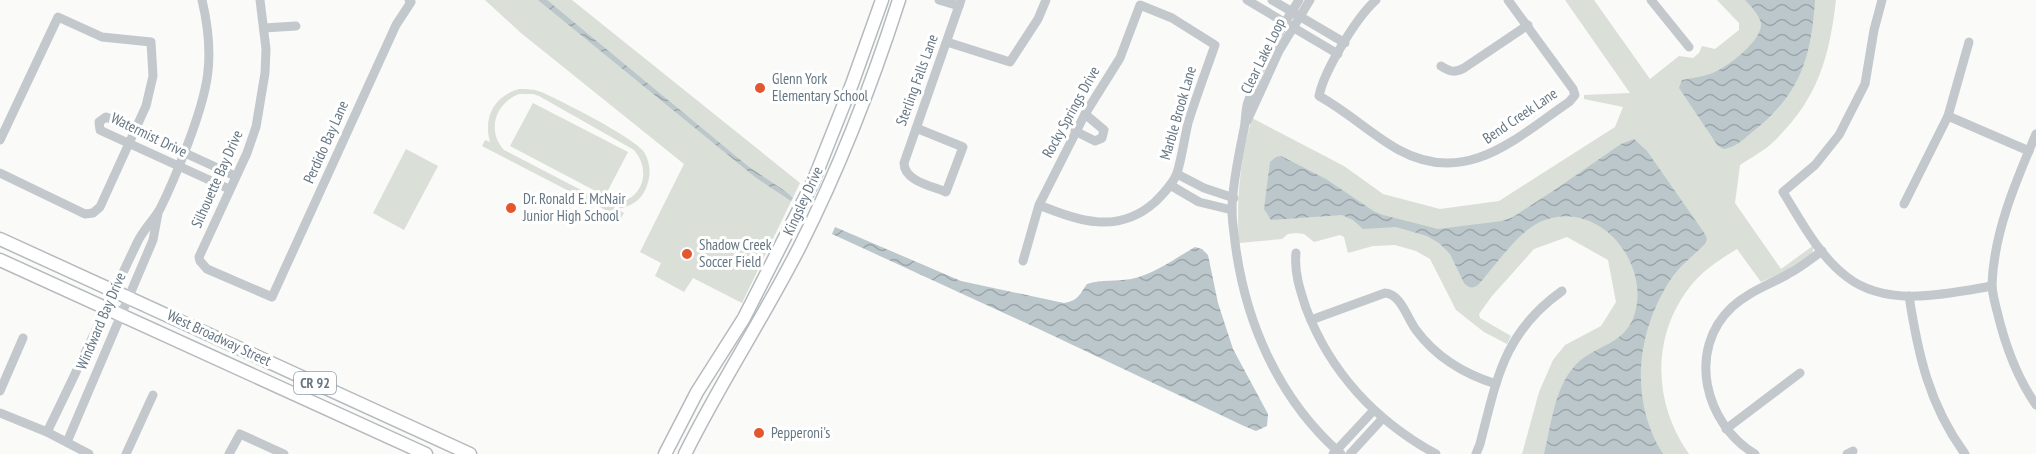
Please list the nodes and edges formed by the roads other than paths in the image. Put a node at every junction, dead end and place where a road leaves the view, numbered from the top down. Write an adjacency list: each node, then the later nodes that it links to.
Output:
1 (202, 0): 40 (street, Windward Bay Drive)
2 (260, 0): 21 (street, Silhouette Bay Drive)
3 (882, 0): 29 (main road, Kingsley Drive)
4 (899, 0): 30 (main road, Kingsley Drive)
5 (939, 0): 16 (street)
6 (1046, 0): 22 (street)
7 (1247, 0): 18 (street)
8 (1272, 0): 17 (street)
9 (1299, 0): 17 (street, Clear Lake Loop)
10 (1310, 0): 17 (street, Clear Lake Loop)
11 (1376, 0): 24 (street)
12 (1508, 0): 19 (street)
13 (1651, 0): 26 (street)
14 (1882, 0): 55 (street)
15 (410, 1): 58 (street, Perdido Bay Lane)
16 (960, 3): 22 (street, Sterling Falls Lane)
17 (1296, 14): 18 (street, Clear Lake Loop); 24 (street)
18 (1289, 25): 27 (street); 49 (street, Clear Lake Loop)
19 (1528, 25): 27 (street, Bend Creek Lane); 28 (street)
20 (296, 26): 21 (street)
21 (264, 28): 44 (street, Silhouette Bay Drive)
22 (947, 42): 33 (street, Sterling Falls Lane)
23 (1969, 42): 32 (street)
24 (1345, 43): 27 (street)
25 (1215, 45): 31 (street, Rocky Springs Drive); 43 (street, Marble Brook Lane)
26 (1689, 47)
27 (1338, 54)
28 (1442, 66)
29 (852, 84): 30 (main road); 45 (main road, Kingsley Drive)
30 (868, 90): 48 (main road, Kingsley Drive)
31 (1084, 114): 35 (street, Rocky Springs Drive); 35 (street)
32 (1948, 116): 39 (street); 50 (street)
33 (916, 128): 33 (street, Sterling Falls Lane)
34 (135, 130): 37 (street); 38 (street); 38 (street, Watermist Drive); 40 (street, Watermist Drive)
35 (1076, 131): 51 (street, Rocky Springs Drive)
36 (2036, 134): 39 (street)
37 (0, 140)
38 (129, 144): 41 (street, Watermist Drive); 42 (street)
39 (2029, 151): 60 (street)
40 (184, 153): 41 (street, Windward Bay Drive); 44 (street, Watermist Drive)
41 (179, 166): 47 (street, Watermist Drive); 53 (street, Windward Bay Drive)
42 (0, 173)
43 (1177, 174): 46 (street, Marble Brook Lane); 49 (street)
44 (235, 176): 47 (street, Silhouette Bay Drive)
45 (813, 182): 48 (main road); 67 (main road, Kingsley Drive)
46 (1170, 185): 51 (street, Marble Brook Lane); 52 (street)
47 (229, 189): 58 (street, Silhouette Bay Drive)
48 (828, 189): 69 (main road, Kingsley Drive)
49 (1234, 198): 52 (street, Clear Lake Loop)
50 (1904, 204)
51 (1039, 205): 59 (street, Rocky Springs Drive)
52 (1232, 210): 82 (street, Clear Lake Loop)
53 (159, 211): 61 (street, Windward Bay Drive); 63 (street, Windward Bay Drive)
54 (0, 238): 61 (main road, West Broadway Street / CR 92)
55 (1822, 251): 64 (street); 79 (street)
56 (1296, 254): 68 (street)
57 (0, 260): 65 (main road, West Broadway Street / CR 92)
58 (200, 261)
59 (1023, 261)
60 (1992, 286): 64 (street); 75 (street)
61 (116, 291): 63 (main road, West Broadway Street / CR 92); 65 (street, Windward Bay Drive)
62 (1562, 291): 72 (street)
63 (128, 296): 66 (street, Windward Bay Drive); 88 (main road, West Broadway Street / CR 92)
64 (1909, 296): 95 (street)
65 (107, 309): 66 (main road, West Broadway Street / CR 92); 80 (street, Windward Bay Drive)
66 (120, 314): 81 (street, Windward Bay Drive); 87 (main road, West Broadway Street / CR 92)
67 (744, 318): 69 (main road); 89 (main road, Kingsley Drive)
68 (1311, 320): 72 (street); 76 (street)
69 (757, 326): 90 (main road, Kingsley Drive)
70 (24, 338): 73 (street)
71 (1800, 373): 79 (street)
72 (1496, 384): 93 (street)
73 (0, 391)
74 (153, 395): 84 (street)
75 (2036, 405)
76 (1374, 410): 78 (street); 82 (street)
77 (0, 413): 80 (street)
78 (1383, 418): 91 (street); 92 (street)
79 (1726, 429): 94 (street)
80 (47, 432): 81 (street)
81 (67, 442): 83 (street)
82 (1336, 453)
83 (89, 454)
84 (126, 454)
85 (229, 454): 86 (street)
86 (284, 454)
87 (426, 454)
88 (470, 454)
89 (665, 454)
90 (685, 454)
91 (1350, 454)
92 (1436, 454)
93 (1476, 454)
94 (1755, 454)
95 (1965, 454)

